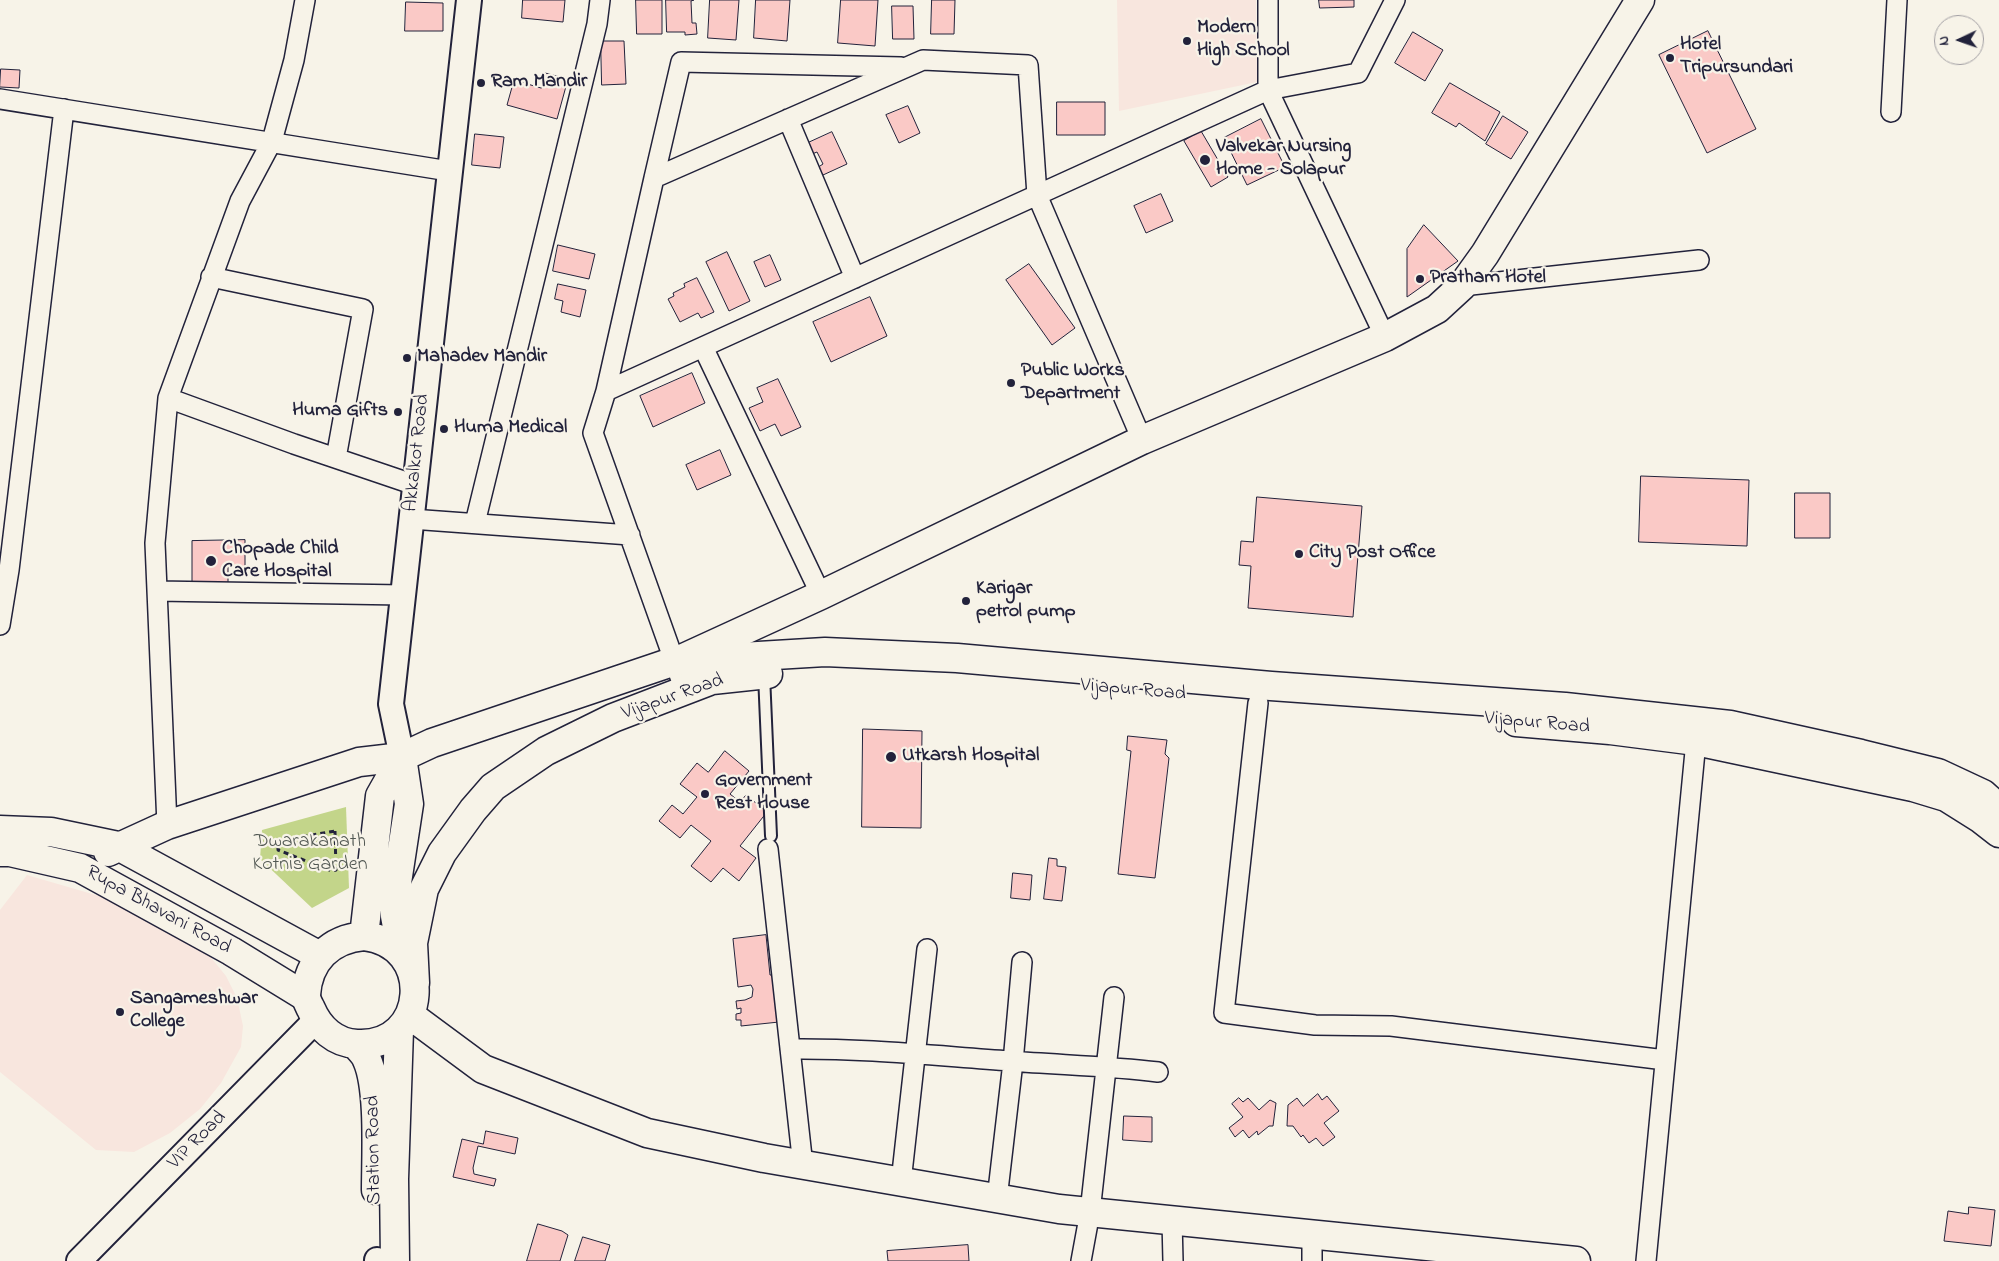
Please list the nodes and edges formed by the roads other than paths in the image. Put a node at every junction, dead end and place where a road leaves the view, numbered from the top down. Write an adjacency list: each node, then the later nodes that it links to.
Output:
1 (305, 0): 14 (street)
2 (469, 0): 15 (street, Akkalkot Road)
3 (600, 0): 30 (street)
4 (1268, 0): 9 (street)
5 (1394, 0): 9 (street)
6 (1640, 0): 21 (main road)
7 (1897, 0): 12 (street)
8 (907, 67): 13 (street); 16 (street); 17 (street)
9 (1268, 90): 17 (street); 22 (street)
10 (0, 99): 11 (street)
11 (64, 109): 14 (street); 35 (street)
12 (1891, 112)
13 (788, 119): 16 (street); 20 (street)
14 (272, 141): 15 (street); 19 (street)
15 (449, 171): 28 (street, Akkalkot Road)
16 (654, 178): 24 (street)
17 (1037, 195): 20 (street); 26 (street)
18 (1699, 260): 21 (street)
19 (211, 277): 25 (street); 27 (street)
20 (854, 278): 23 (street)
21 (1462, 286): 22 (main road)
22 (1385, 337): 26 (main road)
23 (703, 347): 24 (street); 34 (street)
24 (606, 391): 31 (street)
25 (168, 398): 27 (street); 32 (street)
26 (1142, 440): 34 (main road)
27 (336, 458): 28 (street)
28 (415, 484): 29 (street, Akkalkot Road)
29 (411, 518): 30 (street); 33 (street, Akkalkot Road)
30 (475, 523): 31 (street)
31 (630, 535): 36 (street)
32 (157, 591): 33 (street); 43 (street)
33 (403, 594): 41 (street, Akkalkot Road)
34 (821, 595): 36 (main road)
35 (0, 625)
36 (675, 661): 38 (street); 41 (main road, Vijapur Road); 42 (main road, Vijapur Road)
37 (764, 674): 38 (main road, Vijapur Road); 39 (main road, Vijapur Road); 45 (lane)
38 (685, 691): 53 (main road, Vijapur Road)
39 (1258, 703): 40 (main road, Vijapur Road); 60 (street)
40 (1696, 741): 42 (main road, Vijapur Road); 60 (street)
41 (402, 757): 43 (main road, Vijapur Road); 49 (main road); 49 (main road)
42 (1999, 813)
43 (167, 825): 46 (main road, Vijapur Road)
44 (0, 830): 46 (main road)
45 (770, 843): 58 (street)
46 (118, 846): 48 (main road, Vijapur Road); 51 (main road)
47 (0, 852): 48 (main road, Rupa Bhavani Road)
48 (80, 868): 55 (main road, Rupa Bhavani Road)
49 (385, 944): 51 (main road); 53 (main road)
50 (927, 949): 59 (street)
51 (320, 956): 55 (main road)
52 (1022, 962): 61 (street)
53 (415, 983): 56 (main road)
54 (1114, 997): 62 (street)
55 (311, 1009): 57 (main road); 71 (street, VIP Road)
56 (404, 1022): 57 (main road); 64 (main road); 72 (main road)
57 (355, 1044): 72 (main road, Station Road)
58 (790, 1049): 59 (street); 64 (street)
59 (916, 1054): 61 (street); 65 (street)
60 (1665, 1060): 76 (street)
61 (1013, 1062): 62 (street); 66 (street)
62 (1106, 1066): 63 (street); 67 (street)
63 (1158, 1072)
64 (803, 1166): 65 (main road)
65 (901, 1182): 66 (main road)
66 (997, 1200): 67 (main road)
67 (1090, 1212): 68 (main road); 73 (street)
68 (1172, 1220): 69 (main road); 74 (street)
69 (1312, 1248): 70 (main road)
70 (1428, 1254): 75 (main road)
71 (80, 1261)
72 (382, 1261)
73 (1081, 1261)
74 (1173, 1261)
75 (1576, 1261)
76 (1646, 1261)

